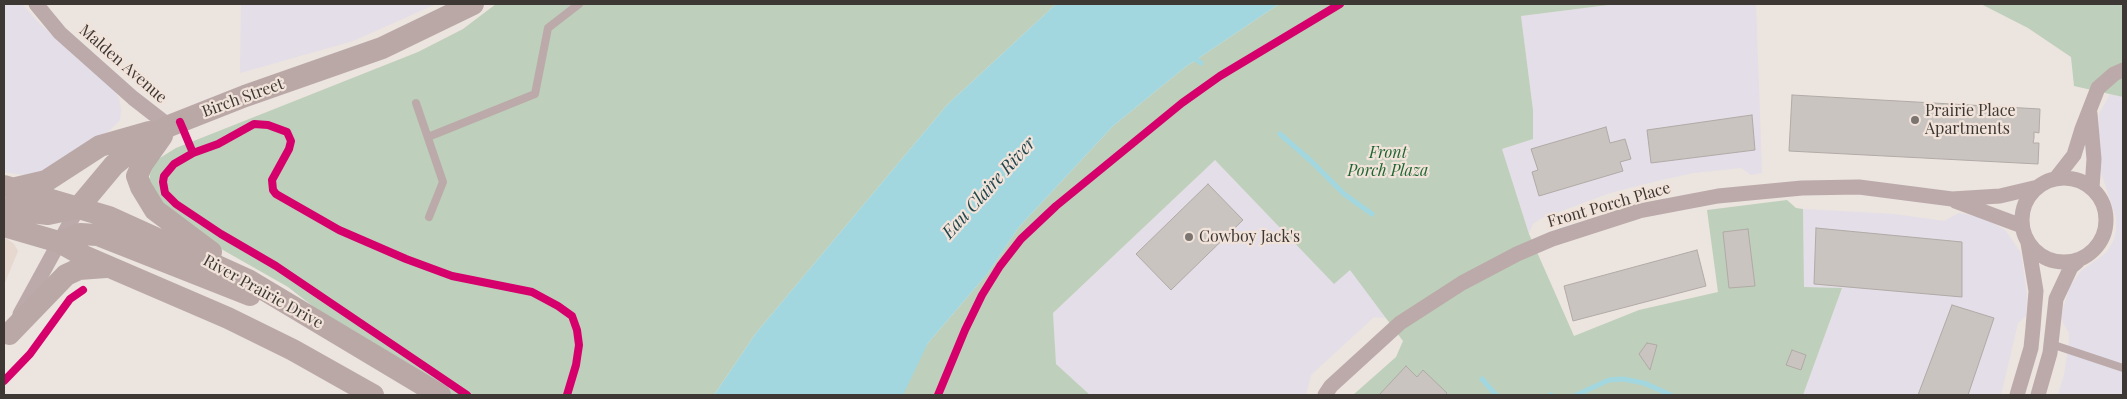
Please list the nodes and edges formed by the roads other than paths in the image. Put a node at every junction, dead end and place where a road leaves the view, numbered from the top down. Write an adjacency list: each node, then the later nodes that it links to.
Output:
1 (36, 4): 7 (street, Malden Avenue)
2 (473, 4): 7 (main road, Birch Street)
3 (579, 4): 8 (lane)
4 (2123, 70): 6 (street)
5 (416, 103): 8 (lane)
6 (2090, 110): 9 (street); 12 (street)
7 (169, 126): 10 (main road); 14 (main road, Birch Street); 23 (main road)
8 (428, 137): 16 (lane)
9 (2056, 178): 11 (street); 12 (street)
10 (9, 187): 14 (main road)
11 (2038, 187): 13 (street, Front Porch Place); 18 (street)
12 (2092, 188): 21 (street)
13 (1952, 199): 18 (street, Front Porch Place); 30 (street, Front Porch Place)
14 (78, 208): 15 (main road); 19 (street); 23 (main road, River Prairie Drive)
15 (4, 209)
16 (429, 217)
17 (4, 226): 19 (main road)
18 (2022, 226): 20 (street)
19 (59, 242): 22 (main road); 24 (main road); 25 (street)
20 (2027, 242): 21 (street); 31 (street)
21 (2078, 261): 26 (street)
22 (107, 266): 25 (main road); 28 (main road)
23 (248, 280): 24 (main road, River Prairie Drive)
24 (309, 317): 29 (main road, River Prairie Drive)
25 (6, 338)
26 (2051, 344): 27 (lane); 32 (street)
27 (2123, 368)
28 (373, 395)
29 (440, 395)
30 (1325, 395)
31 (2017, 395)
32 (2038, 395)

